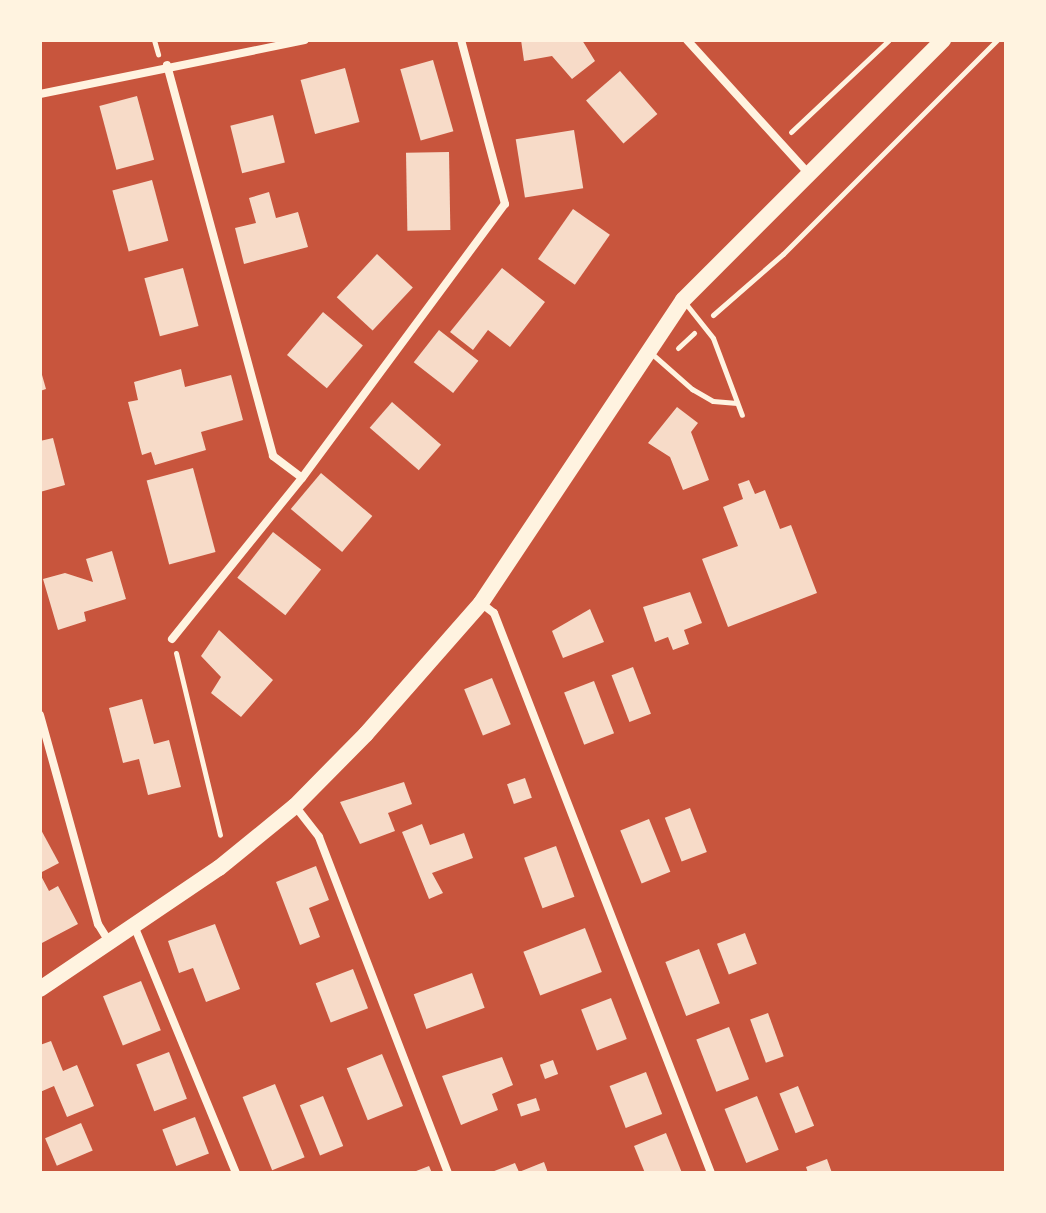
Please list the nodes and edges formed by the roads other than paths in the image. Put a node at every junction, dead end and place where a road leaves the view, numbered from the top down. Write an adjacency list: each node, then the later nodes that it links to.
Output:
1 (305, 40): 5 (street)
2 (461, 40): 12 (street)
3 (687, 40): 7 (street)
4 (943, 40): 7 (main road)
5 (167, 65): 6 (street); 12 (street)
6 (40, 94)
7 (807, 172): 8 (main road)
8 (683, 300): 9 (main road); 10 (lane)
9 (647, 350): 10 (lane); 13 (main road)
10 (737, 403): 11 (lane)
11 (742, 415)
12 (302, 478): 14 (street)
13 (481, 603): 16 (main road); 22 (street)
14 (172, 639)
15 (40, 715): 18 (street)
16 (295, 806): 17 (main road); 21 (street)
17 (135, 928): 18 (main road); 20 (street)
18 (110, 944): 19 (main road)
19 (40, 989)
20 (236, 1173)
21 (448, 1173)
22 (711, 1173)

